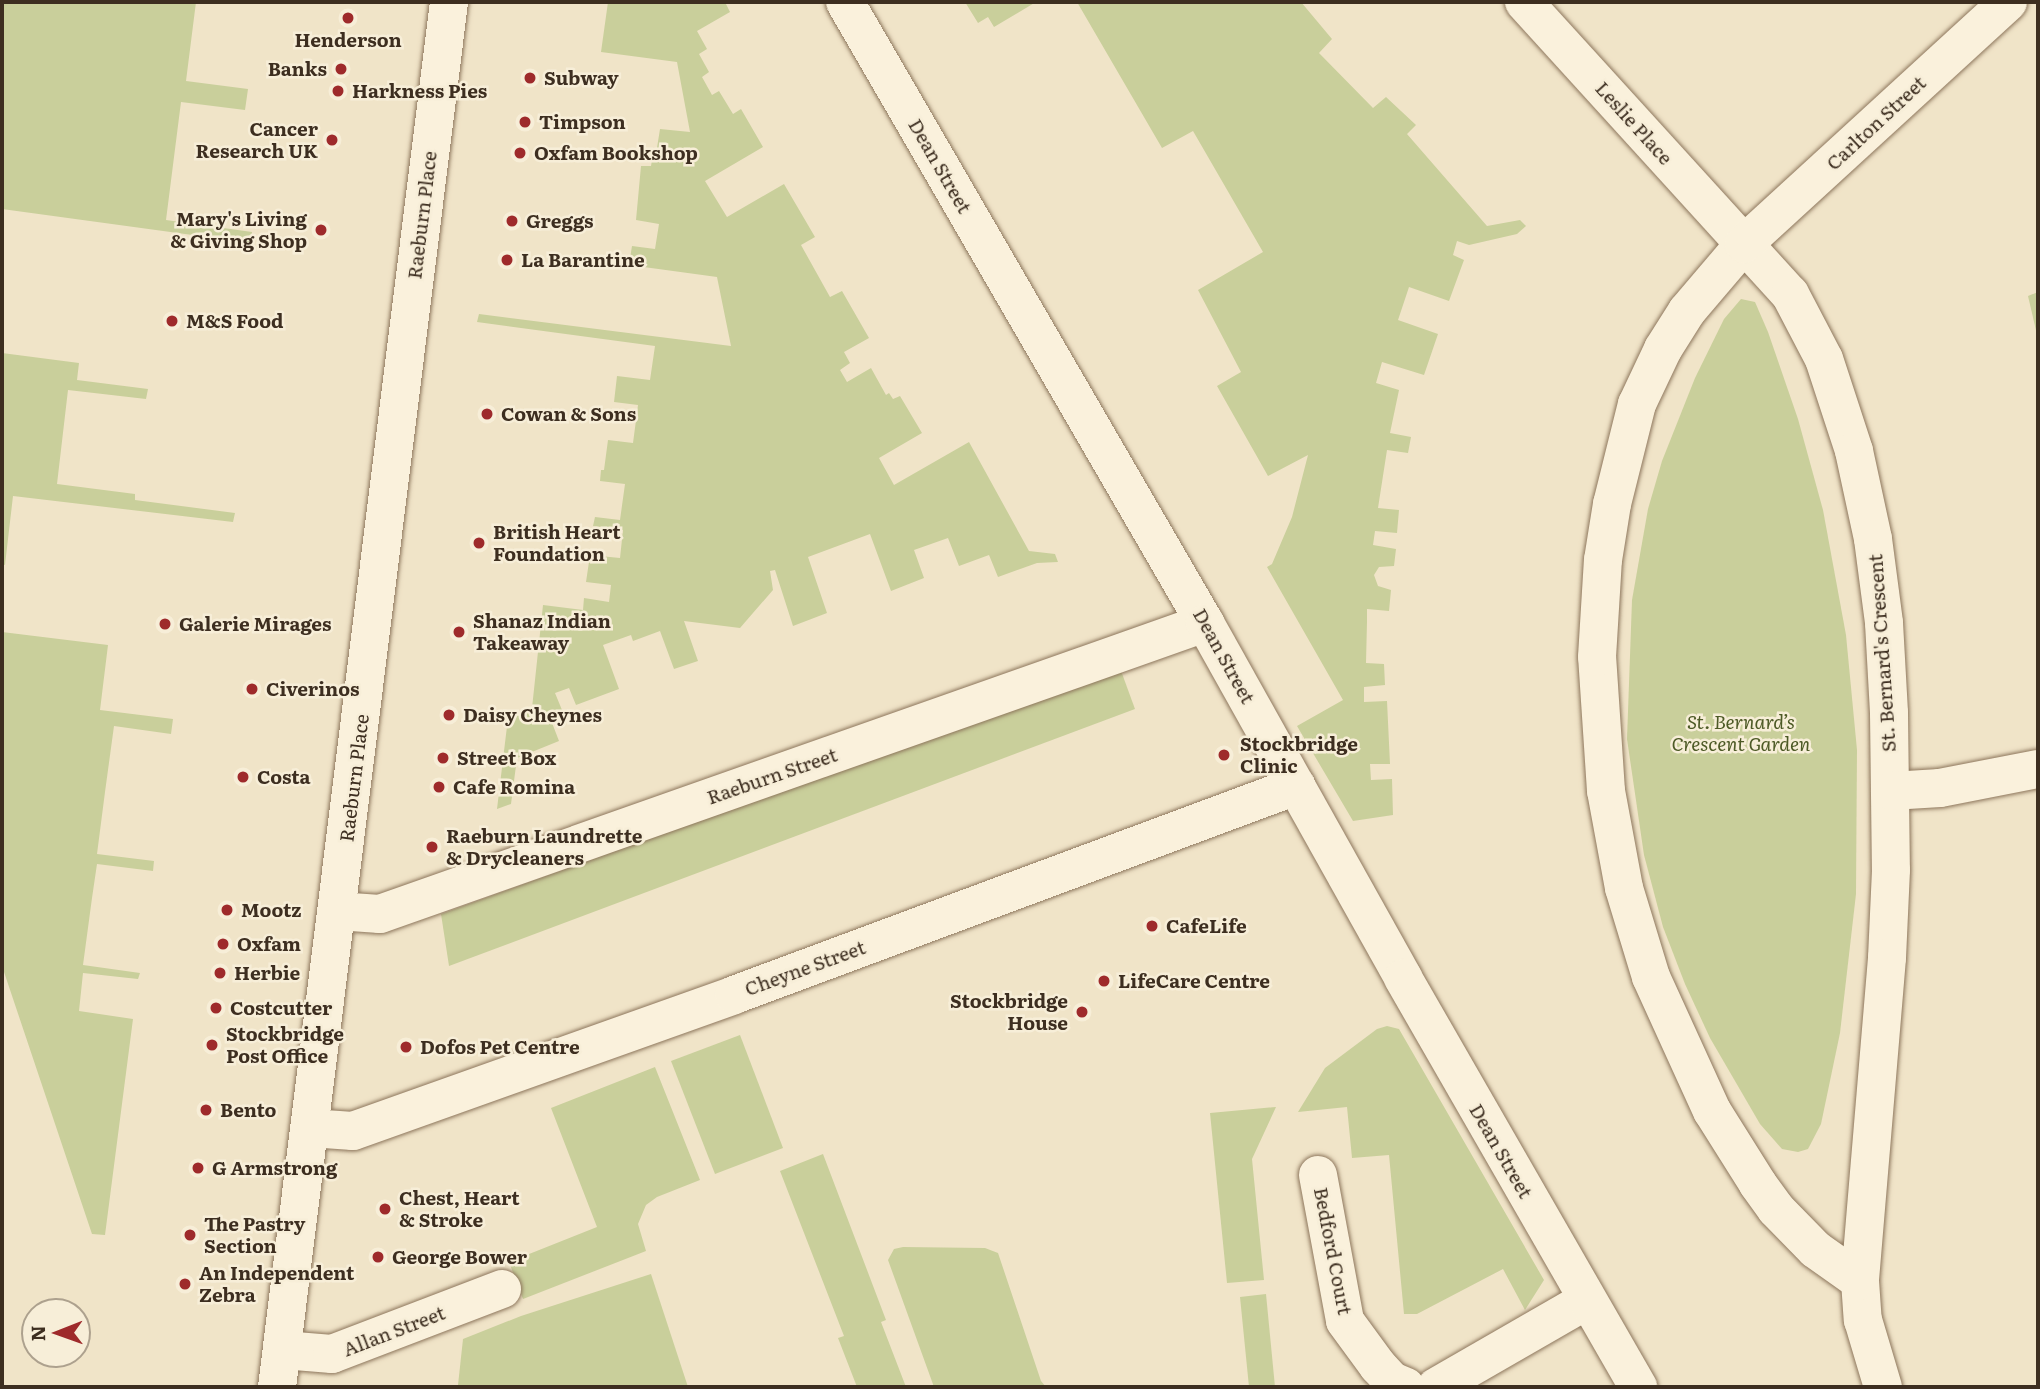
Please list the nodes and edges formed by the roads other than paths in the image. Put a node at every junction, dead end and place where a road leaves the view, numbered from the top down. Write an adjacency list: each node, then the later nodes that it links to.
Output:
1 (449, 2): 10 (street, Raeburn Place)
2 (845, 2): 6 (street, Dean Street)
3 (1524, 2): 5 (street, Leslie Place)
4 (2008, 2): 5 (street, Carlton Street)
5 (1744, 244): 9 (street, St. Bernard's Crescent); 13 (street)
6 (1205, 623): 8 (street, Dean Street); 10 (street, Raeburn Street)
7 (2038, 769): 9 (street)
8 (1296, 786): 11 (street, Cheyne Street); 15 (street, Dean Street)
9 (1891, 790): 13 (street, St. Bernard's Crescent)
10 (337, 911): 11 (street, Raeburn Place)
11 (310, 1128): 16 (street, Raeburn Place)
12 (1318, 1175): 18 (street, Bedford Court)
13 (1860, 1282): 21 (street, St. Bernard's Crescent)
14 (502, 1289): 16 (street, Allan Street)
15 (1587, 1300): 19 (street); 20 (street, Dean Street)
16 (282, 1350): 17 (street, Raeburn Place)
17 (277, 1387)
18 (1406, 1387)
19 (1436, 1387)
20 (1638, 1387)
21 (1883, 1387)

